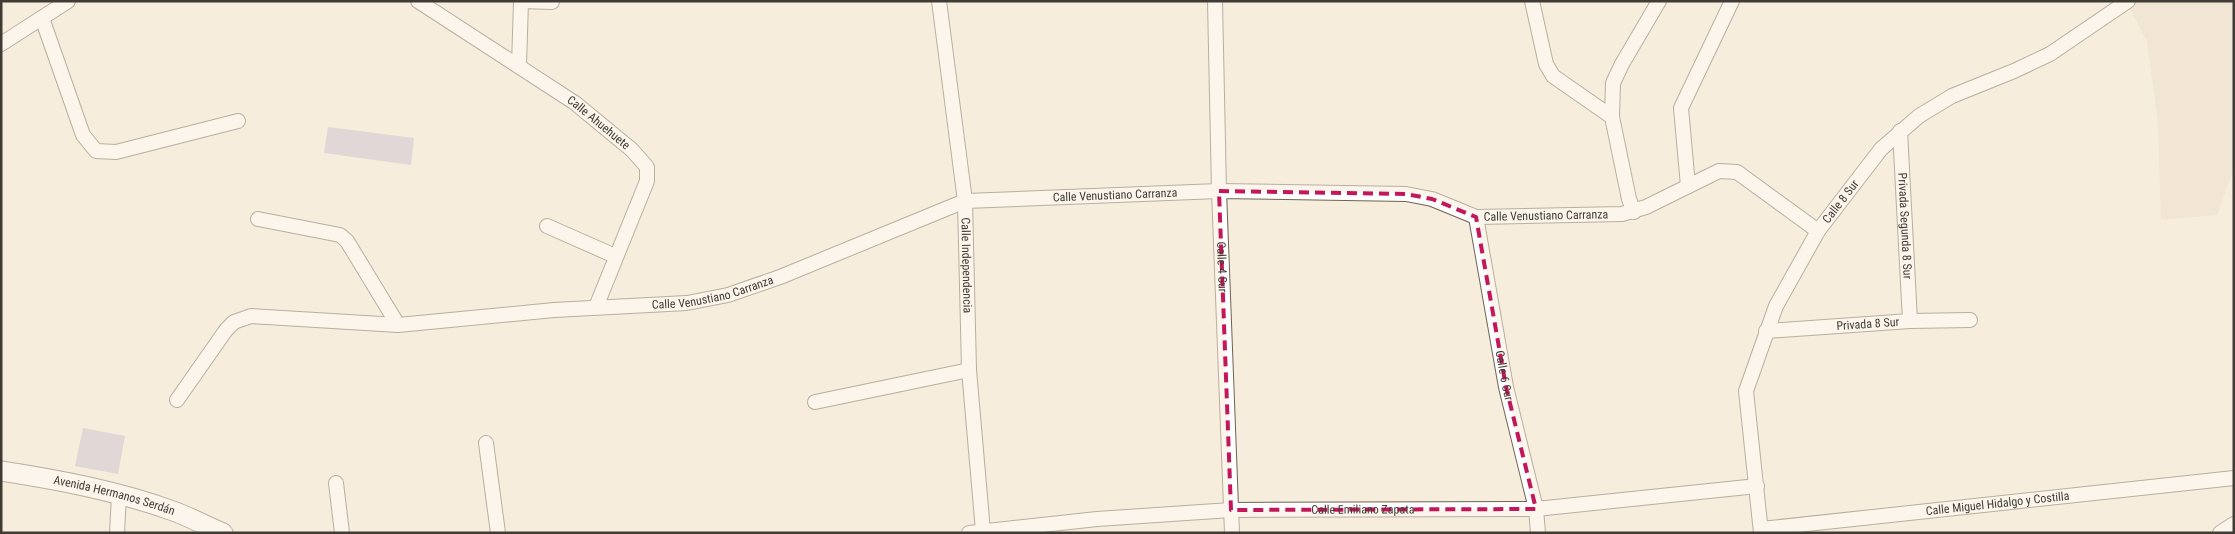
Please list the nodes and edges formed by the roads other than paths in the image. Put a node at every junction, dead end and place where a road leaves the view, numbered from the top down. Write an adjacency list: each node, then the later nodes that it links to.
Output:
1 (68, 1): 11 (street)
2 (418, 1): 13 (street, Calle Ahuehuete)
3 (521, 1): 9 (street); 13 (street)
4 (939, 1): 19 (street, Calle Independencia)
5 (1215, 1): 18 (street, Calle 4 Sur)
6 (1532, 1): 14 (street)
7 (1732, 1): 17 (street)
8 (2128, 1): 16 (street, Calle 8 Sur)
9 (552, 2)
10 (1656, 4): 14 (street)
11 (42, 18): 12 (street); 15 (street)
12 (1, 44)
13 (519, 66): 25 (street, Calle Ahuehuete)
14 (1612, 117): 20 (street)
15 (238, 121)
16 (1900, 131): 24 (street, Calle 8 Sur); 28 (street, Privada Segunda 8 Sur)
17 (1688, 186): 20 (street, Calle Venustiano Carranza); 24 (street, Calle Venustiano Carranza)
18 (1219, 191): 19 (street, Calle Venustiano Carranza); 21 (street, Calle Venustiano Carranza); 41 (street, Calle 4 Sur)
19 (965, 202): 26 (street, Calle Venustiano Carranza); 31 (street, Calle Independencia)
20 (1634, 212): 21 (street, Calle Venustiano Carranza)
21 (1476, 217): 40 (street, Calle 6 Sur)
22 (258, 219): 29 (street)
23 (547, 226): 25 (street)
24 (1818, 231): 30 (street, Calle 8 Sur)
25 (615, 256): 26 (street, Calle Ahuehuete)
26 (596, 307): 29 (street, Calle Venustiano Carranza)
27 (1970, 320): 28 (street, Privada 8 Sur)
28 (1910, 321): 30 (street, Privada 8 Sur)
29 (398, 326): 32 (street, Calle Venustiano Carranza)
30 (1766, 331): 38 (street, Calle 8 Sur)
31 (968, 370): 33 (street); 44 (street, Calle Independencia)
32 (177, 400)
33 (815, 402)
34 (486, 443): 48 (street)
35 (1, 472): 39 (street, Avenida Hermanos Serdán)
36 (2234, 478): 43 (street, Calle Miguel Hidalgo y Costilla)
37 (336, 484): 47 (street)
38 (1757, 486): 40 (street, Calle Emiliano Zapata); 43 (street, Calle 8 Sur)
39 (119, 495): 45 (street); 46 (street, Avenida Hermanos Serdán)
40 (1536, 509): 41 (street, Calle Emiliano Zapata); 50 (street, Calle 6 Sur)
41 (1231, 510): 44 (street, Calle Emiliano Zapata); 49 (street, Calle 4 Sur)
42 (2234, 524): 51 (street)
43 (1761, 531)
44 (976, 532)
45 (116, 533)
46 (223, 533)
47 (342, 533)
48 (498, 533)
49 (1232, 533)
50 (1538, 533)
51 (2220, 533)

